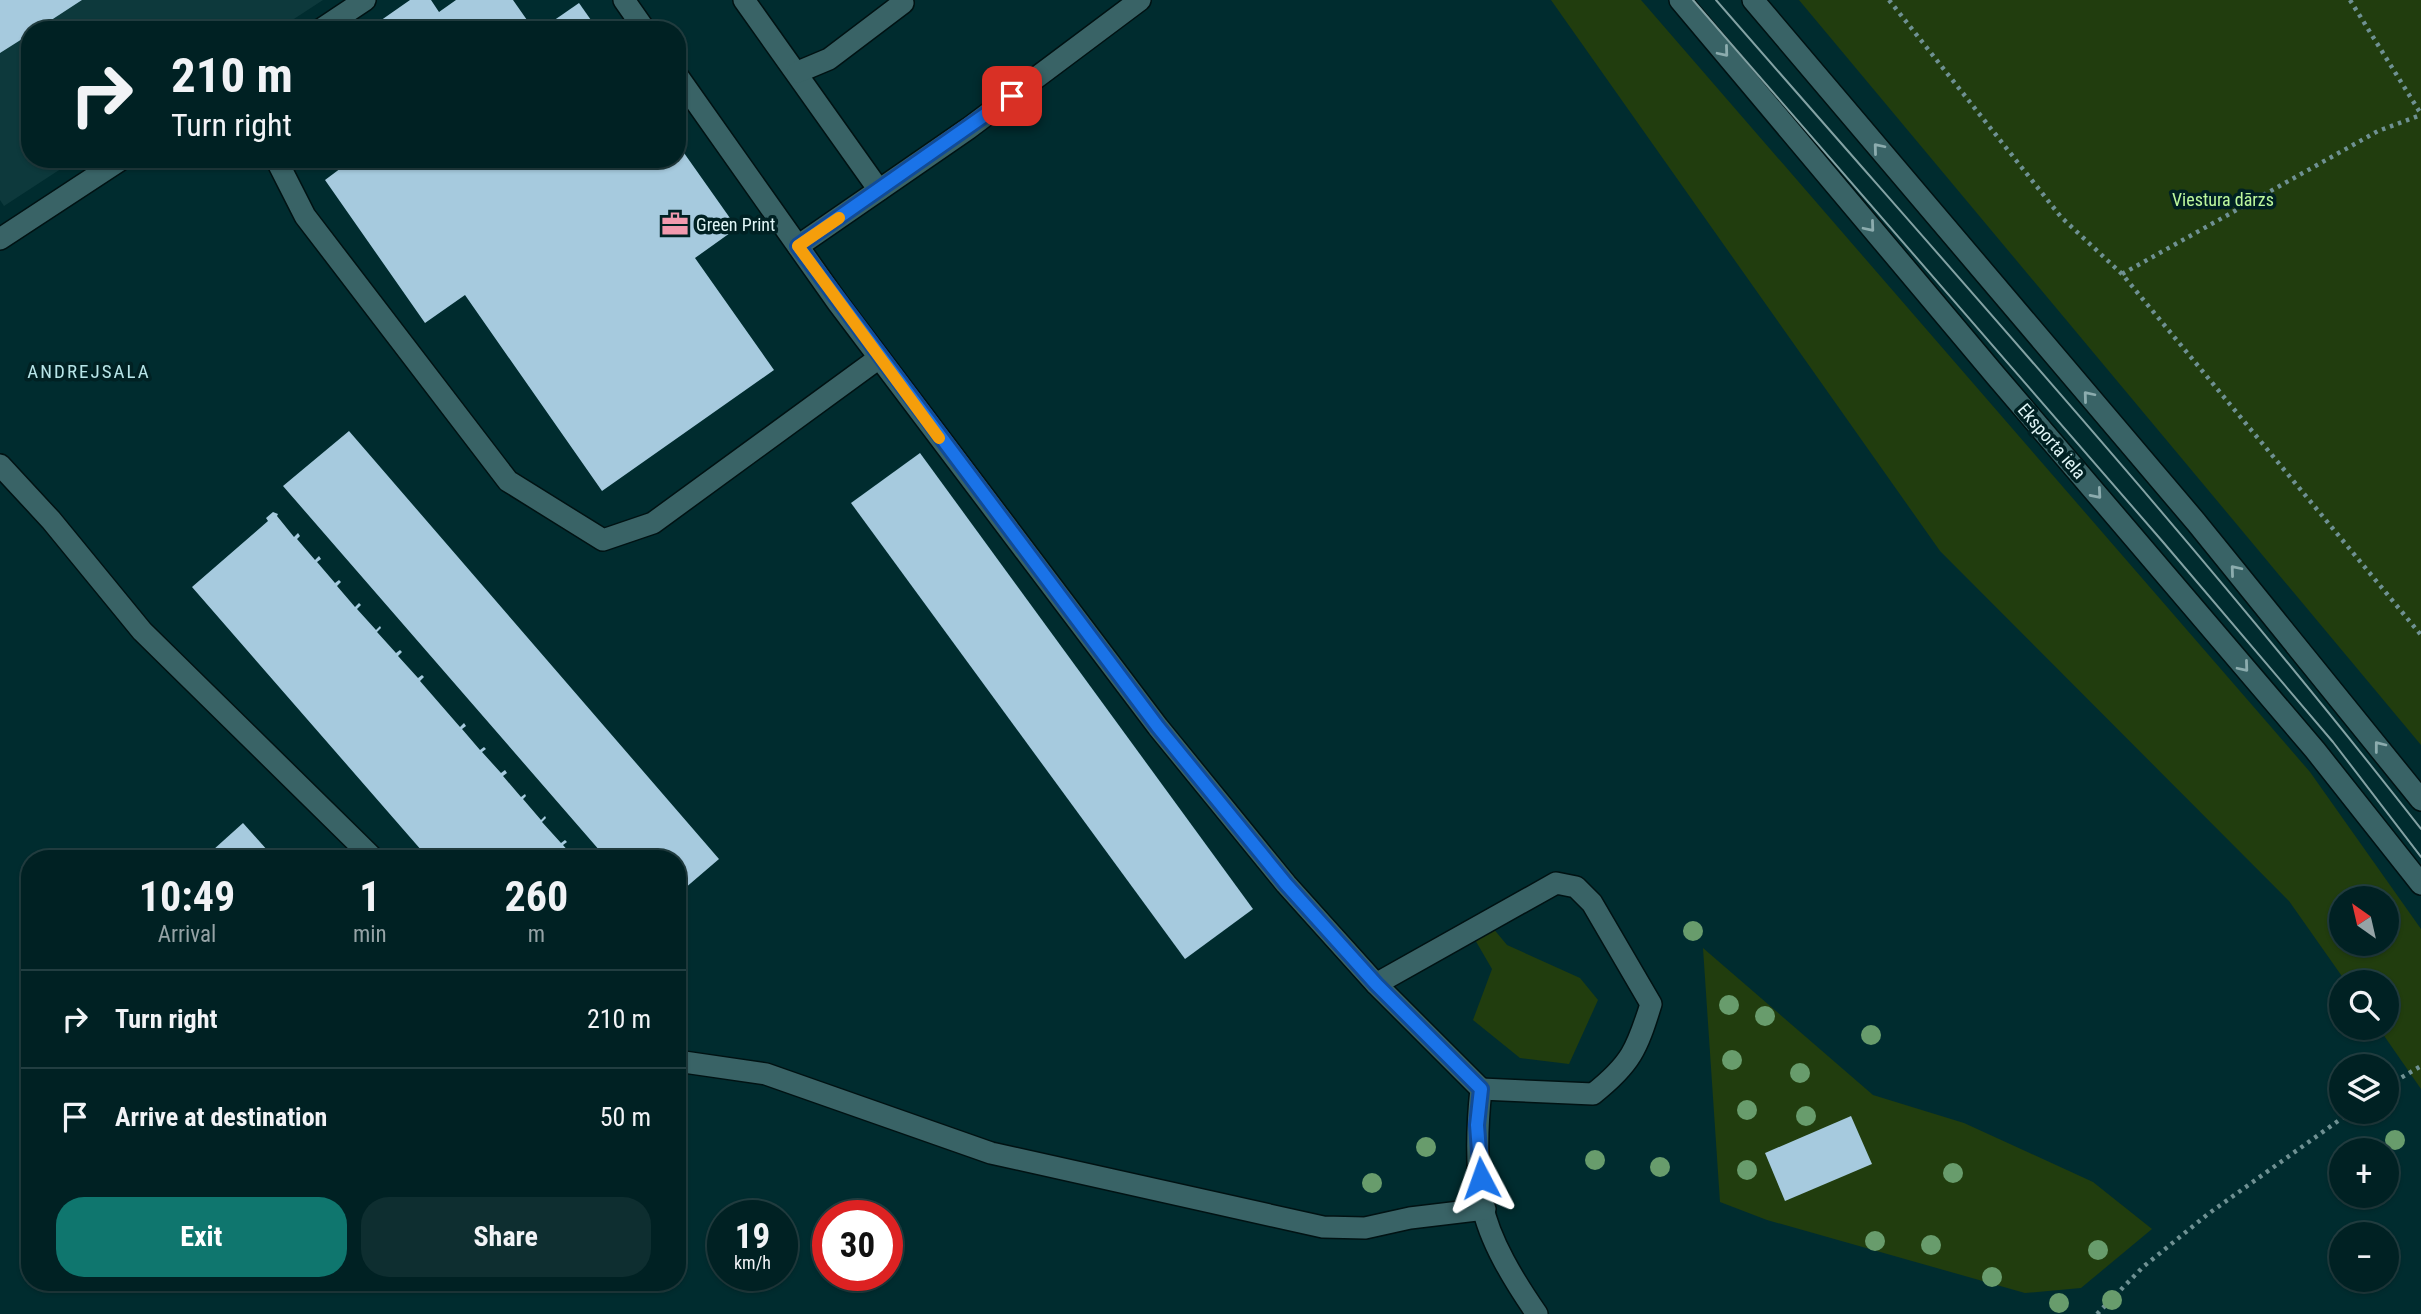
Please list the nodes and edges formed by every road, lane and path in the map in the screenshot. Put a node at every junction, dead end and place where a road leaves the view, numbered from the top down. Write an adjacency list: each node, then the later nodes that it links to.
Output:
1 (365, 0): 10 (street)
2 (624, 0): 11 (street)
3 (744, 0): 12 (street)
4 (1140, 0): 17 (street)
5 (1681, 0): 26 (street, Eksporta iela, one-way to 26)
6 (1753, 0): 24 (street, one-way to 6)
7 (1889, 0): 20 (path)
8 (2350, 0): 14 (path)
9 (903, 3): 12 (street)
10 (334, 21)
11 (639, 21)
12 (798, 72): 17 (street)
13 (686, 88): 19 (street)
14 (2421, 115): 20 (path)
15 (108, 168): 18 (street)
16 (281, 168): 21 (street)
17 (879, 190): 19 (street)
18 (0, 239)
19 (798, 246): 21 (street)
20 (2122, 274): 23 (path)
21 (879, 358): 27 (street)
22 (0, 465): 25 (street)
23 (2421, 635)
24 (2421, 800)
25 (365, 850)
26 (2421, 884)
27 (1376, 984): 31 (street); 31 (street)
28 (686, 1062): 33 (street)
29 (2421, 1066): 30 (path)
30 (2399, 1079)
31 (1481, 1089): 33 (street)
32 (2334, 1124): 35 (path)
33 (1485, 1209): 34 (street)
34 (1536, 1314)
35 (2097, 1314)

